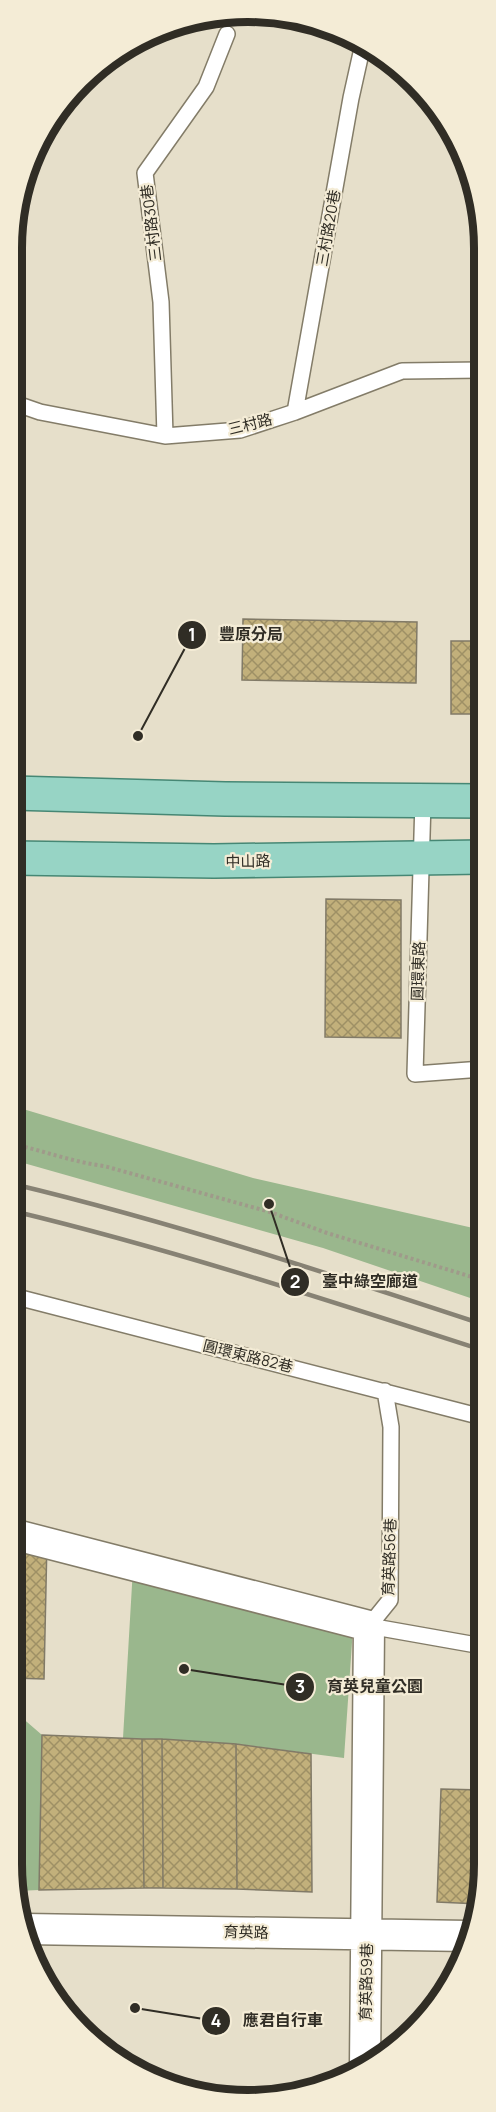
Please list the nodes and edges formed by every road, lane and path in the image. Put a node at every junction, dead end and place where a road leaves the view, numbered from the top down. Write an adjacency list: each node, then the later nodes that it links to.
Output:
1 (227, 34): 6 (lane, 三村路30巷)
2 (361, 53): 5 (lane, 三村路20巷)
3 (474, 370): 5 (lane, 三村路)
4 (22, 406): 6 (lane, 三村路)
5 (295, 412): 6 (lane, 三村路)
6 (165, 436)
7 (22, 793): 8 (main road)
8 (423, 801): 9 (main road); 12 (lane, 圓環東路)
9 (474, 801)
10 (474, 857): 12 (main road, 中山路)
11 (22, 858): 12 (main road, 中山路)
12 (422, 858): 13 (lane, 圓環東路)
13 (474, 1070)
14 (22, 1146): 15 (path)
15 (474, 1278)
16 (22, 1298): 17 (lane, 圓環東路82巷)
17 (385, 1391): 18 (lane, 圓環東路82巷); 20 (lane, 育英路56巷)
18 (474, 1415)
19 (22, 1537): 20 (street)
20 (369, 1626): 21 (lane); 23 (street)
21 (474, 1645)
22 (32, 1929): 23 (street, 育英路)
23 (367, 1934): 24 (street, 育英路); 25 (street, 育英路59巷)
24 (462, 1936)
25 (365, 2056)

